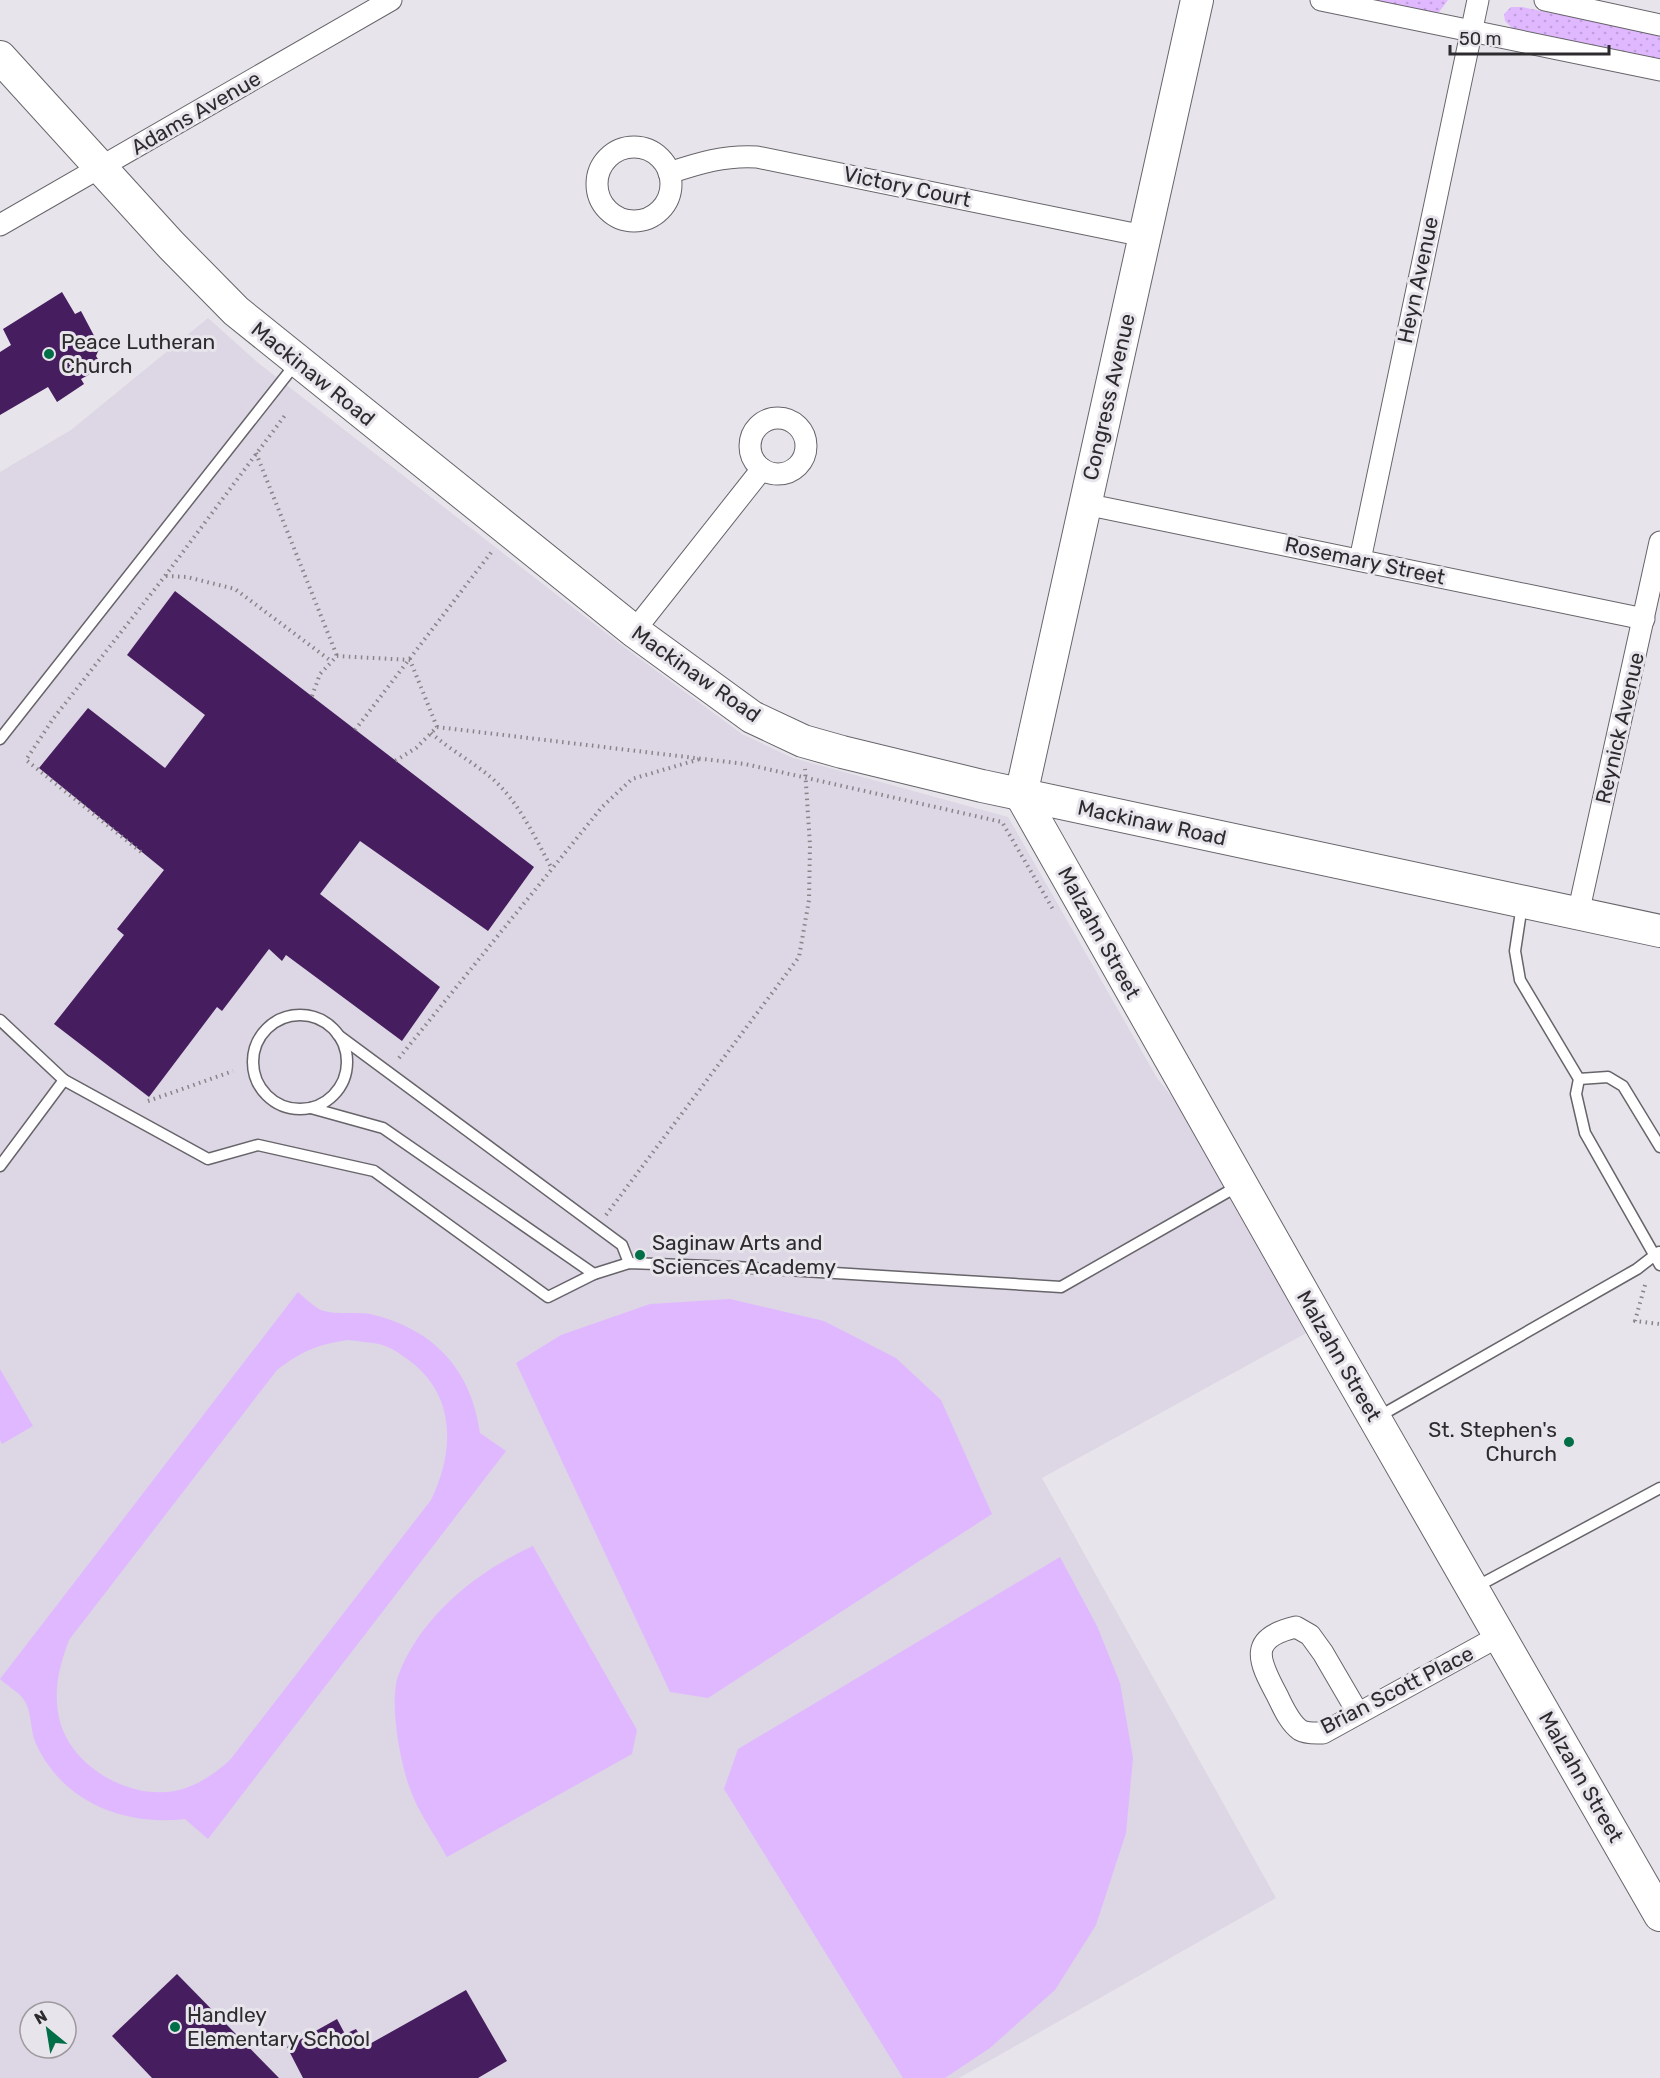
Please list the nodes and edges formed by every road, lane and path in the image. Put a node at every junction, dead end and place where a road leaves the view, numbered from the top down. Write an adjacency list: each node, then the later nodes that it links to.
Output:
1 (391, 0): 10 (street, Adams Avenue)
2 (1197, 0): 13 (street, Congress Avenue)
3 (1321, 0): 7 (street)
4 (1478, 0): 7 (street, Heyn Avenue)
5 (1545, 0): 6 (street)
6 (1660, 25)
7 (1470, 31): 9 (street); 21 (street, Heyn Avenue)
8 (0, 57): 10 (street, Mackinaw Road)
9 (1660, 70)
10 (101, 168): 12 (street, Adams Avenue); 14 (street, Mackinaw Road)
11 (669, 172): 13 (street, Victory Court)
12 (0, 225)
13 (1144, 236): 18 (street, Congress Avenue)
14 (297, 362): 19 (street, Mackinaw Road); 32 (lane)
15 (286, 414): 16 (path)
16 (256, 453): 22 (path); 25 (path)
17 (762, 469): 24 (street)
18 (1085, 504): 21 (street, Rosemary Street); 37 (street, Congress Avenue)
19 (508, 530): 24 (street, Mackinaw Road); 26 (path)
20 (1660, 542): 23 (street, Reynick Avenue)
21 (1360, 560): 23 (street, Rosemary Street)
22 (165, 576): 27 (path); 38 (path)
23 (1644, 619): 42 (street, Reynick Avenue)
24 (634, 631): 33 (street, Mackinaw Road)
25 (337, 656): 26 (path); 27 (path)
26 (410, 660): 29 (path); 30 (path)
27 (331, 661): 28 (path)
28 (312, 696)
29 (437, 727): 31 (path); 34 (path)
30 (356, 730)
31 (431, 733): 35 (path); 39 (path)
32 (0, 739)
33 (803, 741): 36 (path); 37 (street, Mackinaw Road)
34 (702, 758): 36 (path); 39 (path)
35 (395, 761)
36 (806, 777): 41 (path); 55 (path)
37 (1021, 795): 40 (street, Mackinaw Road); 54 (street, Malzahn Street)
38 (141, 852)
39 (552, 870): 46 (path)
40 (1523, 902): 42 (street, Mackinaw Road); 48 (lane)
41 (1055, 913)
42 (1578, 914): 43 (street, Mackinaw Road)
43 (1660, 931)
44 (0, 1020): 49 (lane)
45 (338, 1035): 51 (lane); 51 (lane); 57 (lane)
46 (399, 1058)
47 (233, 1071): 50 (path)
48 (1579, 1079): 52 (lane); 56 (lane)
49 (64, 1080): 53 (lane); 58 (lane)
50 (148, 1101)
51 (311, 1108): 58 (lane)
52 (1660, 1147)
53 (0, 1166)
54 (1241, 1185): 57 (lane); 61 (street, Malzahn Street)
55 (604, 1218)
56 (1658, 1257): 61 (lane)
57 (629, 1263): 58 (lane)
58 (594, 1274)
59 (1646, 1285): 60 (path)
60 (1660, 1324)
61 (1375, 1419): 63 (street, Malzahn Street)
62 (1660, 1488): 63 (lane)
63 (1473, 1588): 64 (street, Malzahn Street)
64 (1501, 1635): 65 (street, Brian Scott Place); 66 (street, Malzahn Street)
65 (1358, 1713): 65 (street, Brian Scott Place)
66 (1660, 1914)

